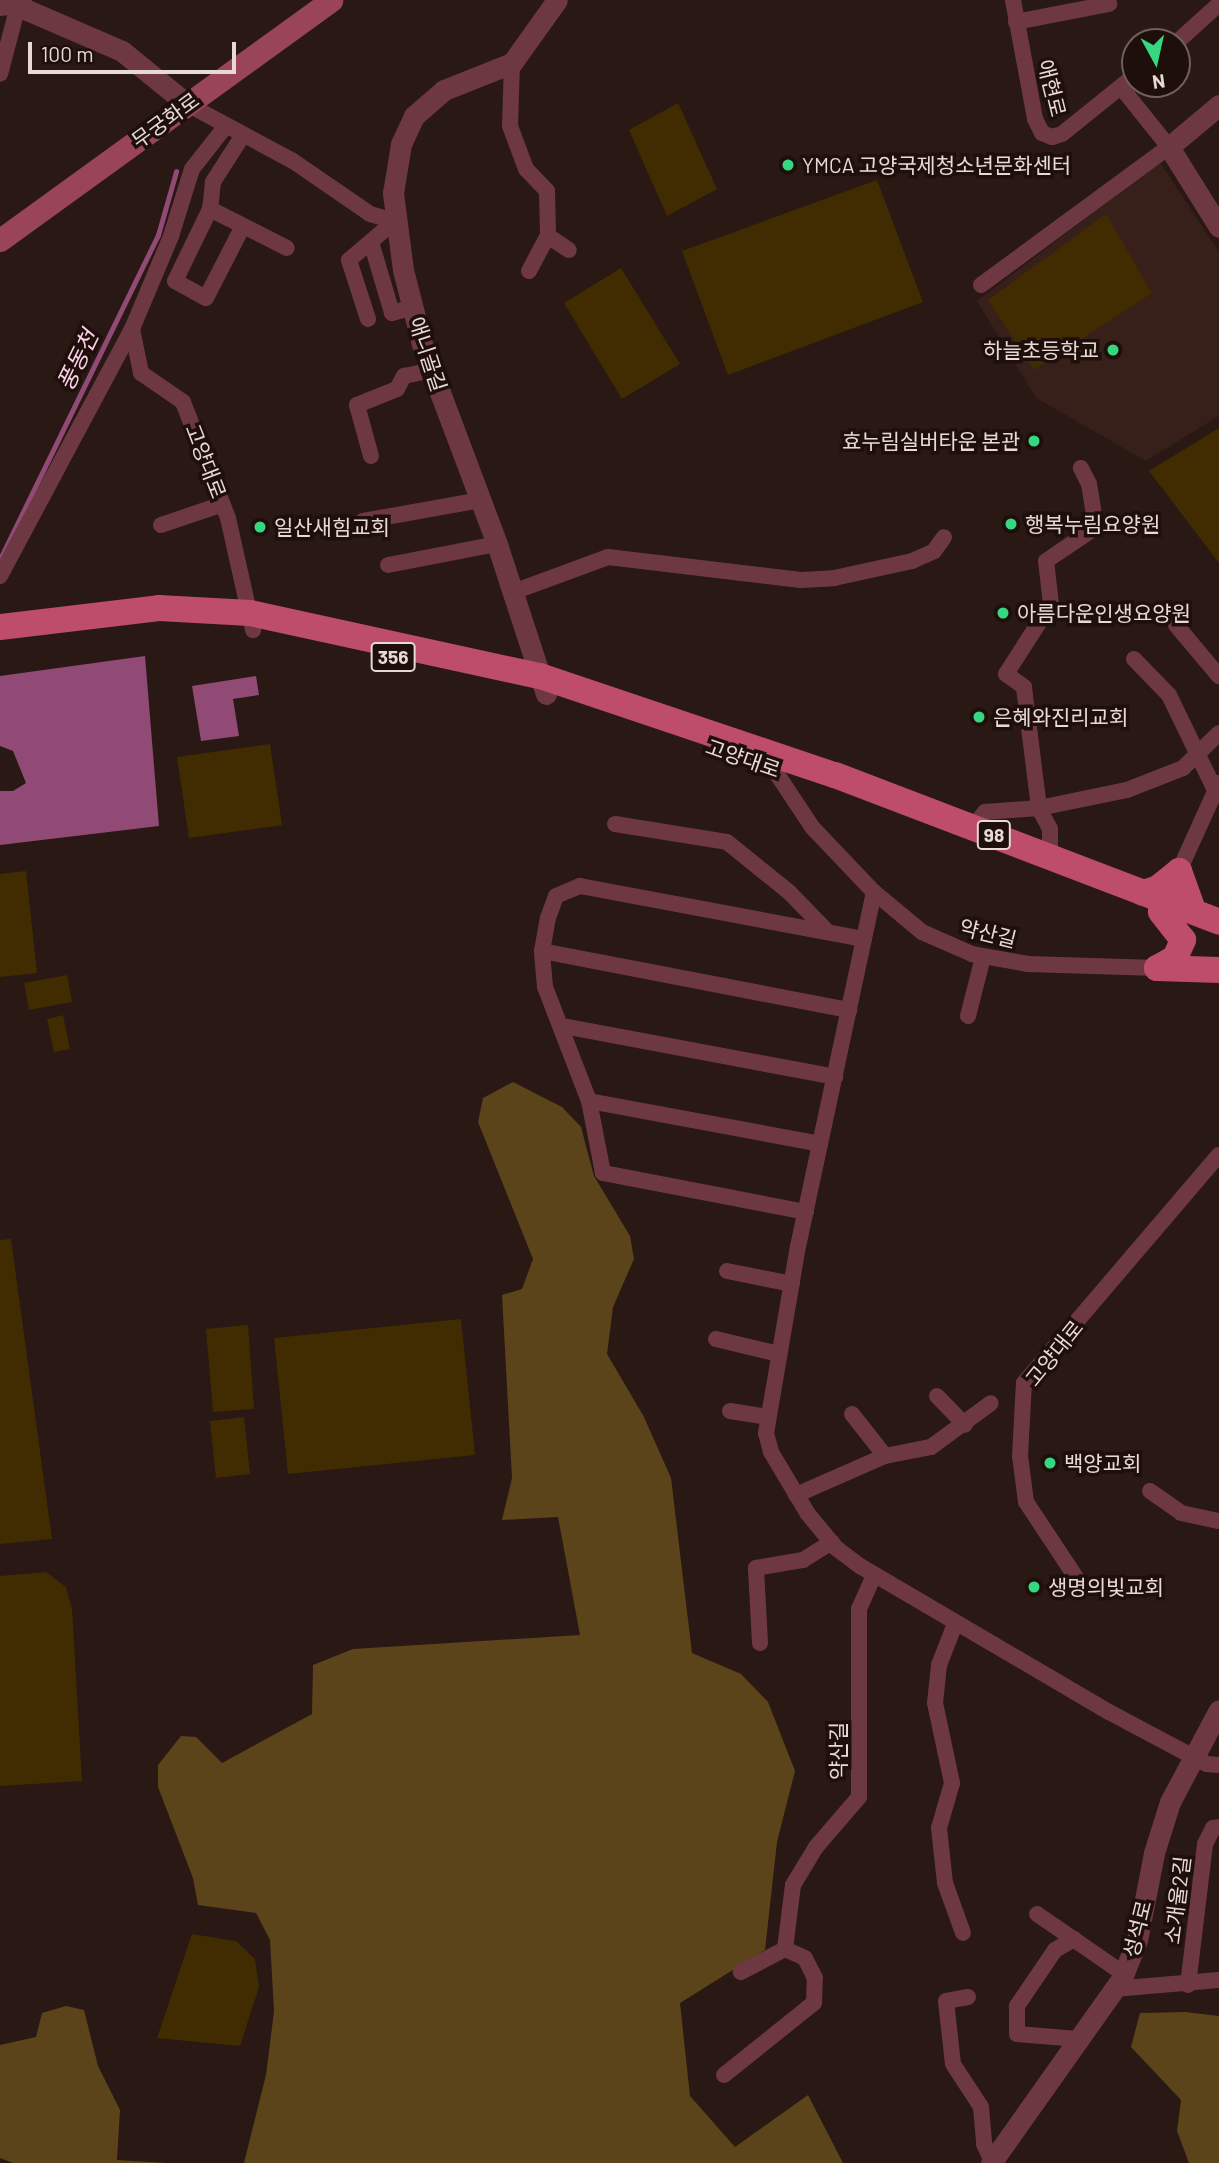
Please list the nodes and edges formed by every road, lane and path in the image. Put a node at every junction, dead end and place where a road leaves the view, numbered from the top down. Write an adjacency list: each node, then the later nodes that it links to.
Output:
1 (331, 0): 13 (main road, 무궁화로)
2 (557, 0): 9 (street)
3 (1013, 0): 7 (street, 애현로)
4 (1109, 4): 7 (street)
5 (1219, 4): 8 (street)
6 (13, 5): 10 (street); 13 (street)
7 (1016, 22): 11 (street, 애현로)
8 (1191, 29)
9 (512, 63): 19 (street, 애니골길); 22 (street)
10 (0, 74)
11 (1121, 87)
12 (1130, 98): 17 (street)
13 (187, 104): 15 (street); 23 (main road, 무궁화로)
14 (1219, 106): 17 (street)
15 (225, 127): 16 (street); 31 (street)
16 (243, 135): 18 (street); 19 (street)
17 (1169, 147): 21 (street); 28 (street)
18 (210, 209): 20 (street); 20 (street)
19 (395, 221): 24 (street); 29 (street, 애니골길)
20 (243, 226): 25 (street)
21 (1219, 227)
22 (548, 236): 26 (street); 27 (street)
23 (0, 240)
24 (371, 242): 29 (street); 30 (street)
25 (287, 248)
26 (569, 250)
27 (529, 271)
28 (981, 285)
29 (413, 307): 32 (street, 애니골길)
30 (368, 319)
31 (132, 329): 36 (street, 고양대로); 42 (street)
32 (432, 370): 33 (street); 35 (street, 애니골길)
33 (371, 456)
34 (1081, 468): 55 (street)
35 (481, 500): 37 (street); 40 (street, 애니골길)
36 (223, 504): 38 (street); 44 (street, 고양대로)
37 (363, 521)
38 (161, 525)
39 (944, 537): 43 (street)
40 (497, 544): 41 (street); 43 (street, 애니골길)
41 (388, 565)
42 (0, 576)
43 (513, 592): 50 (street, 애니골길)
44 (251, 622): 46 (main road, 고양대로); 47 (main road, 고양대로 / 356); 50 (main road, 고양대로 / 356)
45 (1176, 625): 49 (street)
46 (0, 627)
47 (0, 638)
48 (1134, 659): 52 (street)
49 (1219, 676)
50 (543, 685): 53 (main road, 고양대로 / 356)
51 (1219, 733): 52 (street)
52 (1196, 756): 54 (street); 55 (street)
53 (770, 759): 57 (main road, 고양대로 / 98); 60 (street, 약산길); 63 (main road, 고양대로 / 356)
54 (1217, 785): 59 (street)
55 (1039, 808): 57 (street); 58 (street)
56 (615, 824): 65 (street)
57 (972, 828): 58 (main road, 고양대로 / 98)
58 (1050, 856): 61 (main road, 고양대로 / 98)
59 (1179, 871): 61 (main road); 62 (main road)
60 (874, 892): 67 (street); 69 (street, 약산길)
61 (1143, 893): 62 (main road, 고양대로 / 98)
62 (1193, 910): 64 (main road, 고양대로 / 98)
63 (1161, 912): 66 (main road, 고양대로 / 356); 70 (main road)
64 (1219, 922)
65 (825, 929): 67 (street); 68 (street)
66 (1219, 936)
67 (864, 939): 72 (street)
68 (542, 951): 72 (street); 74 (street)
69 (983, 957): 70 (street, 약산길); 73 (street)
70 (1157, 968): 71 (main road)
71 (1219, 970)
72 (849, 1010): 75 (street)
73 (968, 1016)
74 (563, 1026): 75 (street); 76 (street)
75 (835, 1077): 77 (street)
76 (589, 1101): 77 (street); 79 (street)
77 (820, 1143): 79 (street)
78 (1219, 1155): 96 (street, 고양대로)
79 (806, 1212): 81 (street)
80 (727, 1271): 81 (street)
81 (792, 1284): 83 (street)
82 (716, 1339): 83 (street)
83 (779, 1354): 88 (street)
84 (937, 1396): 89 (street)
85 (991, 1403): 89 (street)
86 (730, 1411): 88 (street)
87 (852, 1414): 90 (street)
88 (768, 1417): 92 (street)
89 (965, 1425): 90 (street)
90 (885, 1456): 92 (street)
91 (1150, 1491): 93 (street)
92 (796, 1495): 94 (street)
93 (1219, 1521)
94 (832, 1542): 95 (street); 98 (street)
95 (874, 1575): 97 (street); 106 (street, 약산길)
96 (1079, 1582)
97 (956, 1624): 100 (street); 104 (street)
98 (760, 1643)
99 (1219, 1710): 100 (street, 성석로)
100 (1197, 1758): 101 (street); 109 (street, 성석로)
101 (1219, 1765)
102 (1219, 1827): 110 (street, 소개울2길)
103 (1037, 1914): 105 (street)
104 (963, 1933)
105 (1074, 1939): 109 (street); 112 (street)
106 (785, 1949): 107 (street); 113 (street)
107 (741, 1972)
108 (1219, 1980): 110 (street)
109 (1119, 1981): 110 (street); 112 (street, 성석로)
110 (1188, 1985)
111 (968, 1997): 114 (street)
112 (1078, 2039): 114 (street, 성석로)
113 (724, 2075)
114 (992, 2163)

